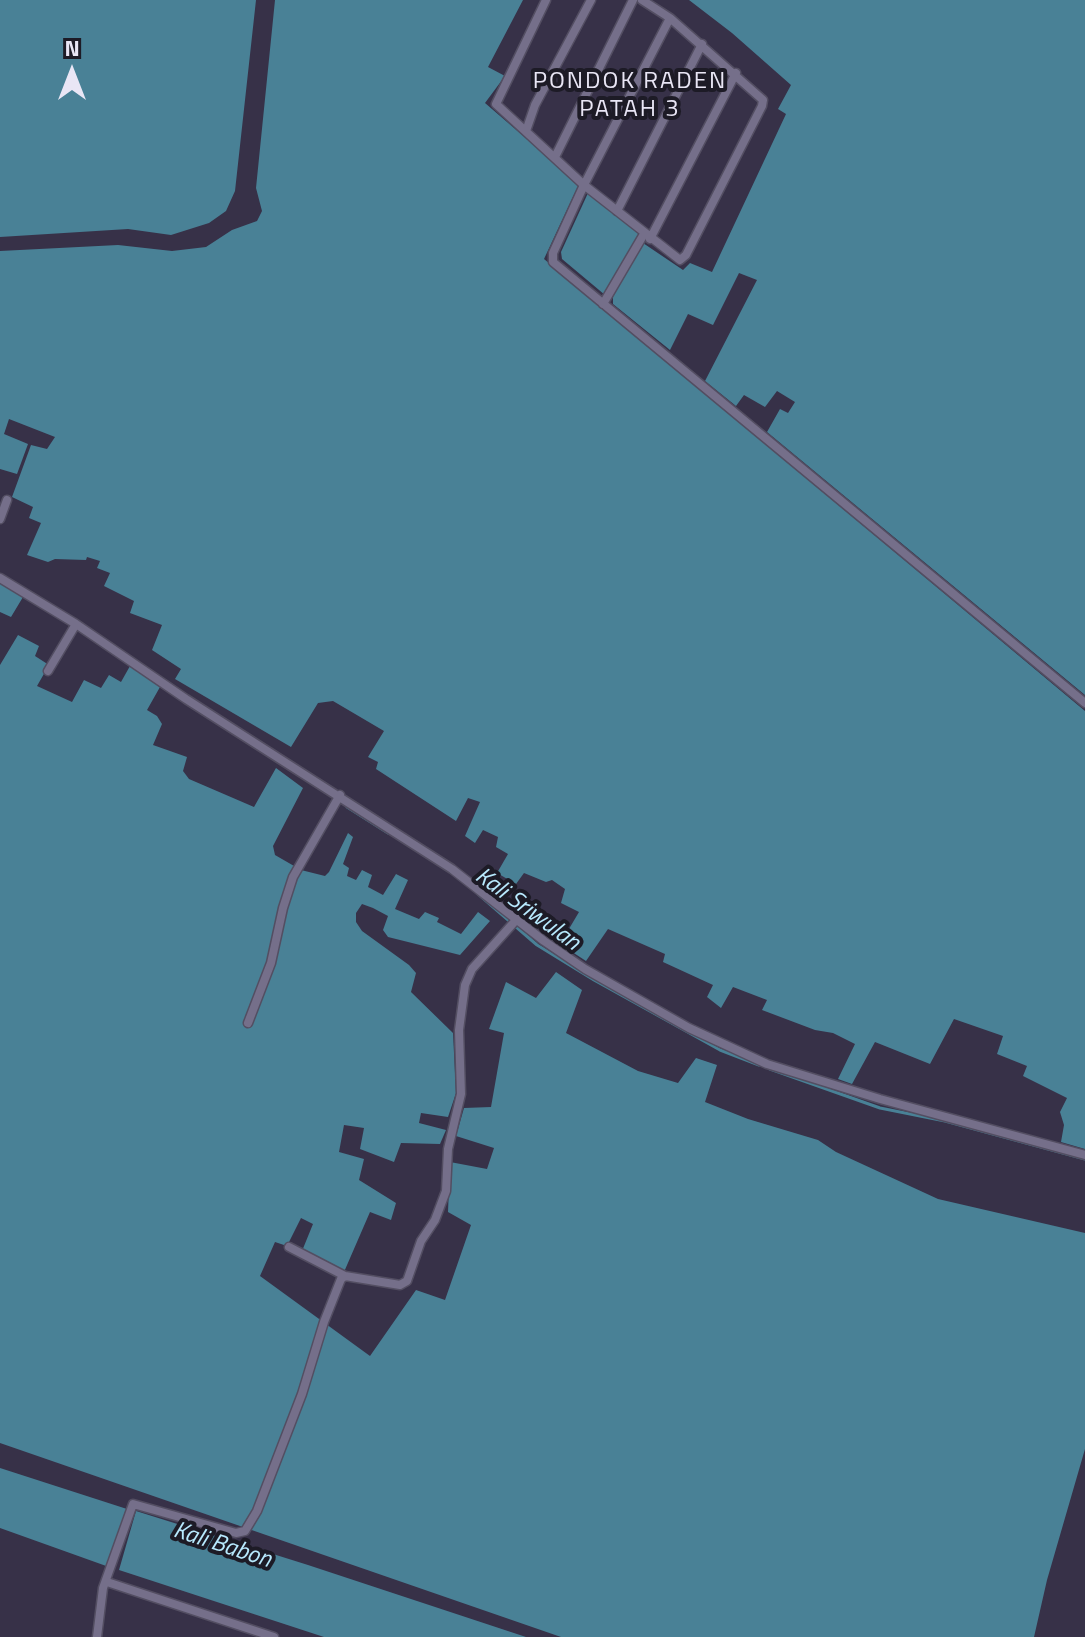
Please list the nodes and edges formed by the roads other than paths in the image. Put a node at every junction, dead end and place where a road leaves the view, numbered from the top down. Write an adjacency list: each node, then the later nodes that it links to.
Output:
1 (546, 0): 8 (street)
2 (591, 0): 8 (street)
3 (633, 0): 9 (street)
4 (642, 0): 5 (street)
5 (670, 18): 6 (street); 10 (street)
6 (702, 44): 7 (street); 11 (street)
7 (736, 73): 12 (street); 12 (street)
8 (526, 131): 9 (street)
9 (555, 157): 10 (street)
10 (584, 185): 11 (street); 13 (street)
11 (617, 211): 12 (street)
12 (647, 236): 13 (street)
13 (603, 304): 19 (street)
14 (7, 500): 15 (street)
15 (0, 519)
16 (0, 578): 17 (street)
17 (76, 624): 18 (street); 20 (street)
18 (48, 671)
19 (1085, 703)
20 (340, 795): 21 (street); 22 (street)
21 (517, 919): 23 (street); 25 (street)
22 (248, 1023)
23 (1085, 1155)
24 (289, 1247): 25 (street)
25 (345, 1276): 26 (street)
26 (107, 1582): 27 (street); 28 (street)
27 (97, 1637)
28 (274, 1637)

